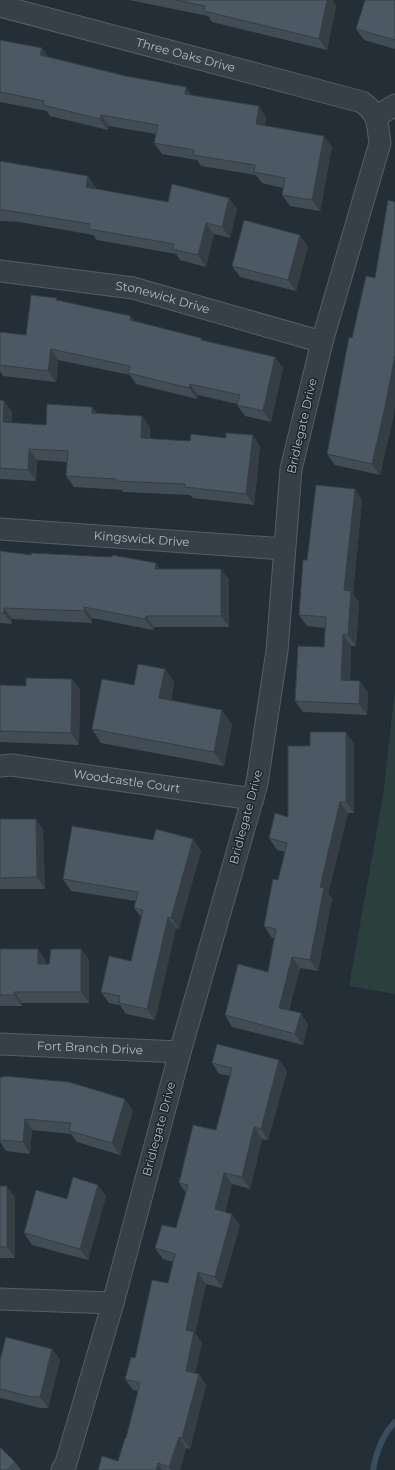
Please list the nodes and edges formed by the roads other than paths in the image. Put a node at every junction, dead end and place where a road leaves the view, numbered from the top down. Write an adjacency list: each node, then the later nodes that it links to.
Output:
1 (0, 6): 3 (street, Three Oaks Drive)
2 (395, 105): 3 (street)
3 (373, 111): 5 (street, Bridlegate Drive)
4 (0, 271): 5 (street, Stonewick Drive)
5 (322, 342): 7 (street, Bridlegate Drive)
6 (0, 529): 7 (street, Kingswick Drive)
7 (284, 549): 9 (street, Bridlegate Drive)
8 (0, 766): 9 (street, Woodcastle Court)
9 (253, 799): 11 (street, Bridlegate Drive)
10 (0, 1044): 11 (street, Fort Branch Drive)
11 (180, 1052): 13 (street, Bridlegate Drive)
12 (0, 1299): 13 (street)
13 (113, 1304): 14 (street, Bridlegate Drive)
14 (62, 1470)

